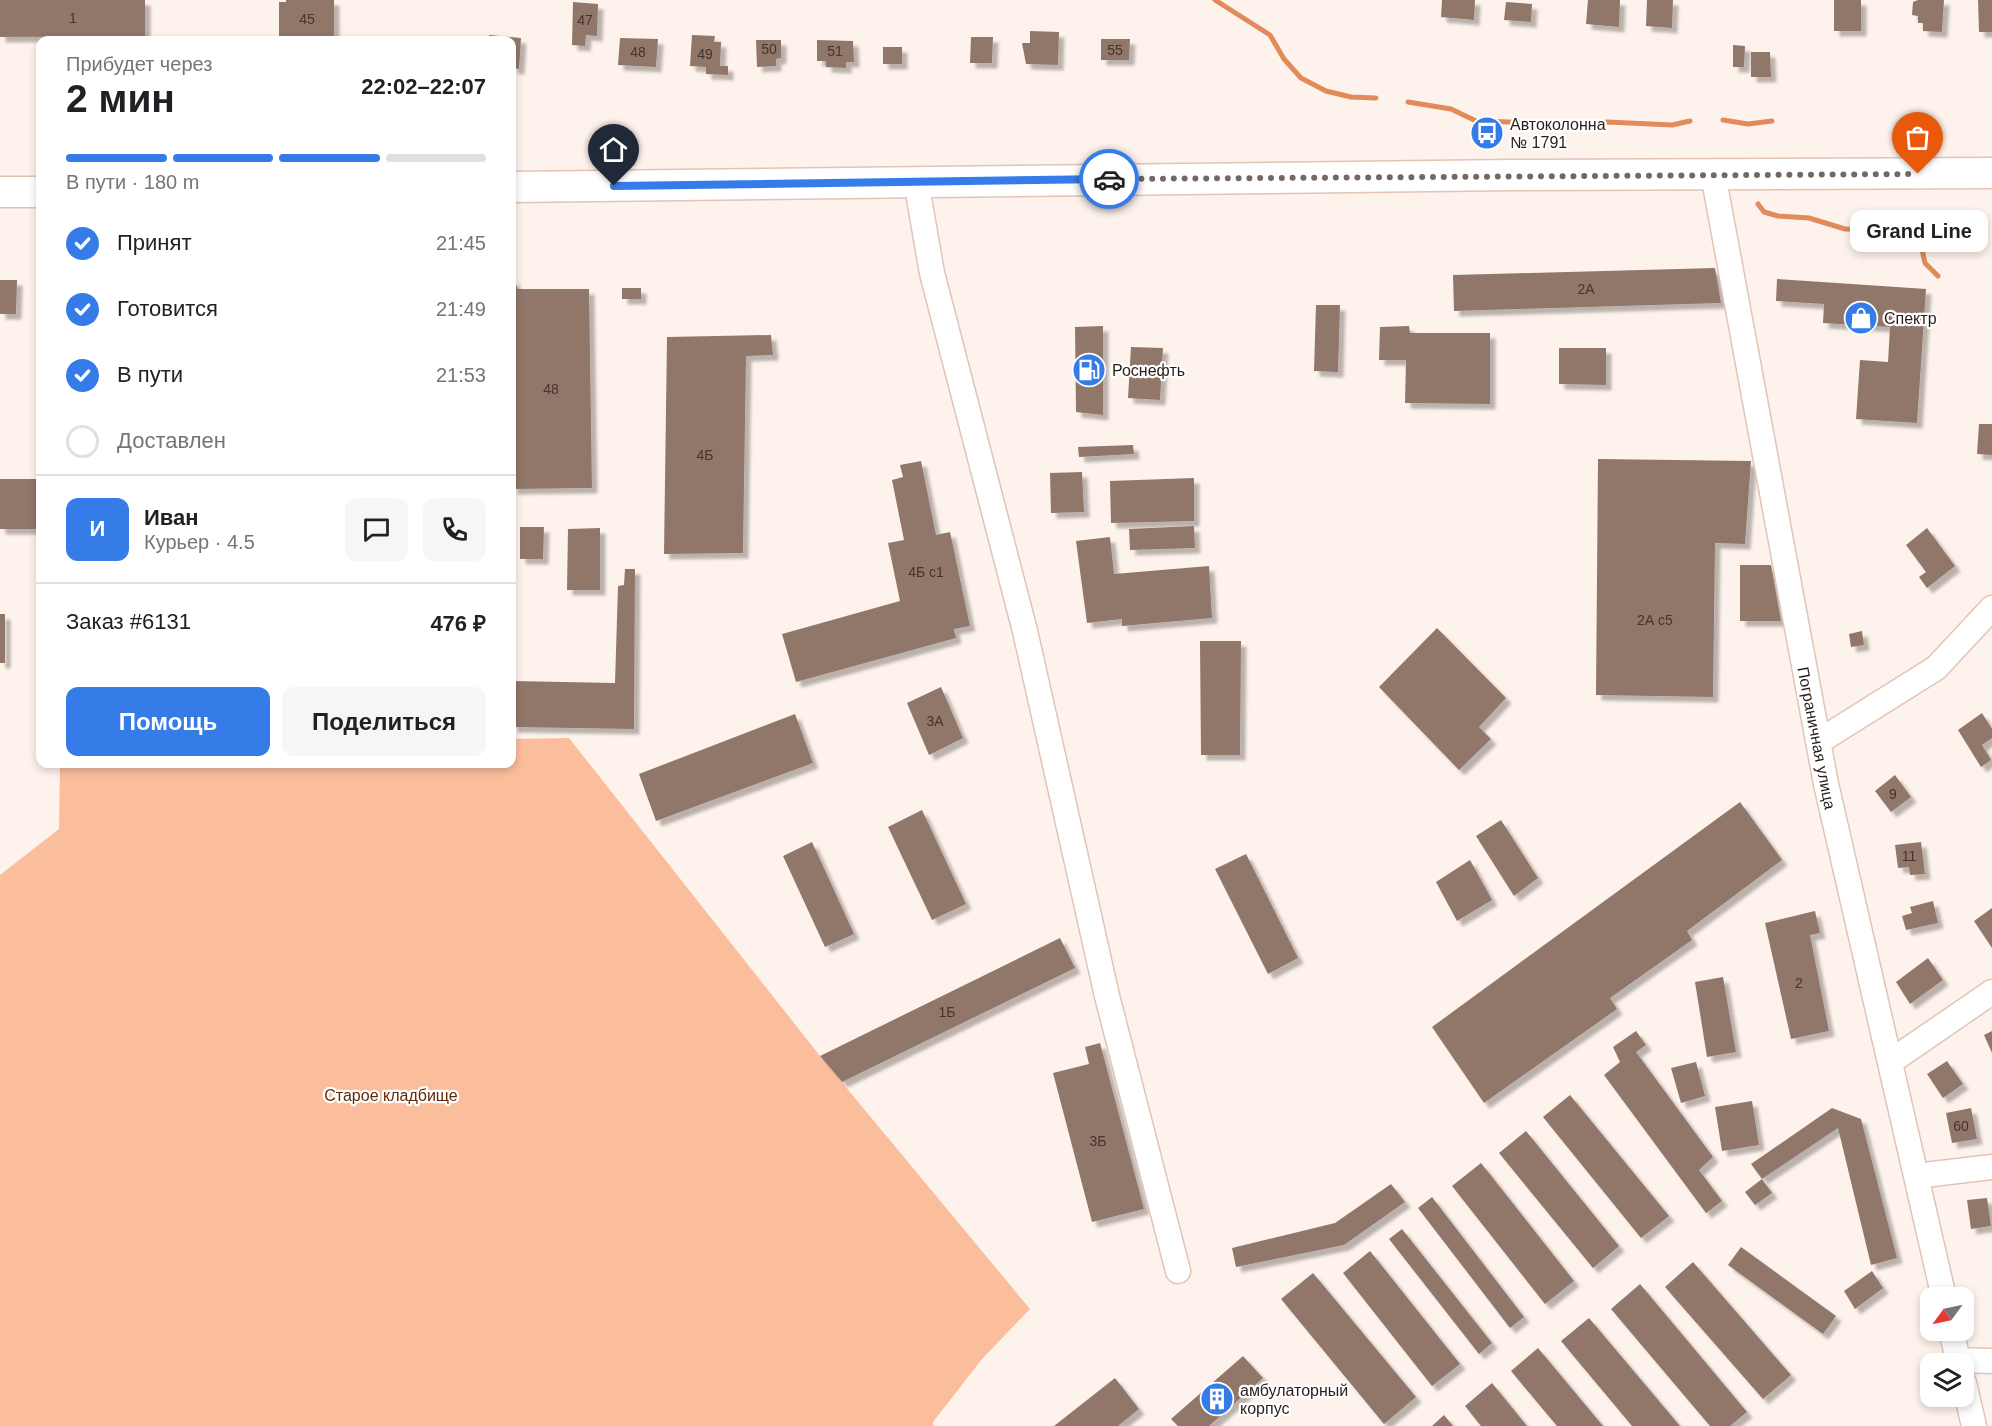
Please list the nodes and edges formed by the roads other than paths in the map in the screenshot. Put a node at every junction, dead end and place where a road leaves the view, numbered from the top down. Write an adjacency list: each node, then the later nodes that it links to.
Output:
1 (1992, 173): 2 (main road)
2 (1713, 174): 3 (main road); 8 (street, Пограничная улица)
3 (916, 181): 4 (main road); 13 (street)
4 (516, 186)
5 (0, 192): 6 (main road)
6 (36, 192)
7 (1992, 608): 8 (street)
8 (1818, 742): 10 (street, Пограничная улица)
9 (1992, 992): 10 (street)
10 (1890, 1062): 12 (street, Пограничная улица)
11 (1992, 1167): 12 (street)
12 (1916, 1176): 14 (street, Пограничная улица)
13 (1178, 1271)
14 (1941, 1287)
15 (1992, 1361): 16 (street)
16 (1974, 1362)
17 (1970, 1407): 18 (street)
18 (1974, 1426)

